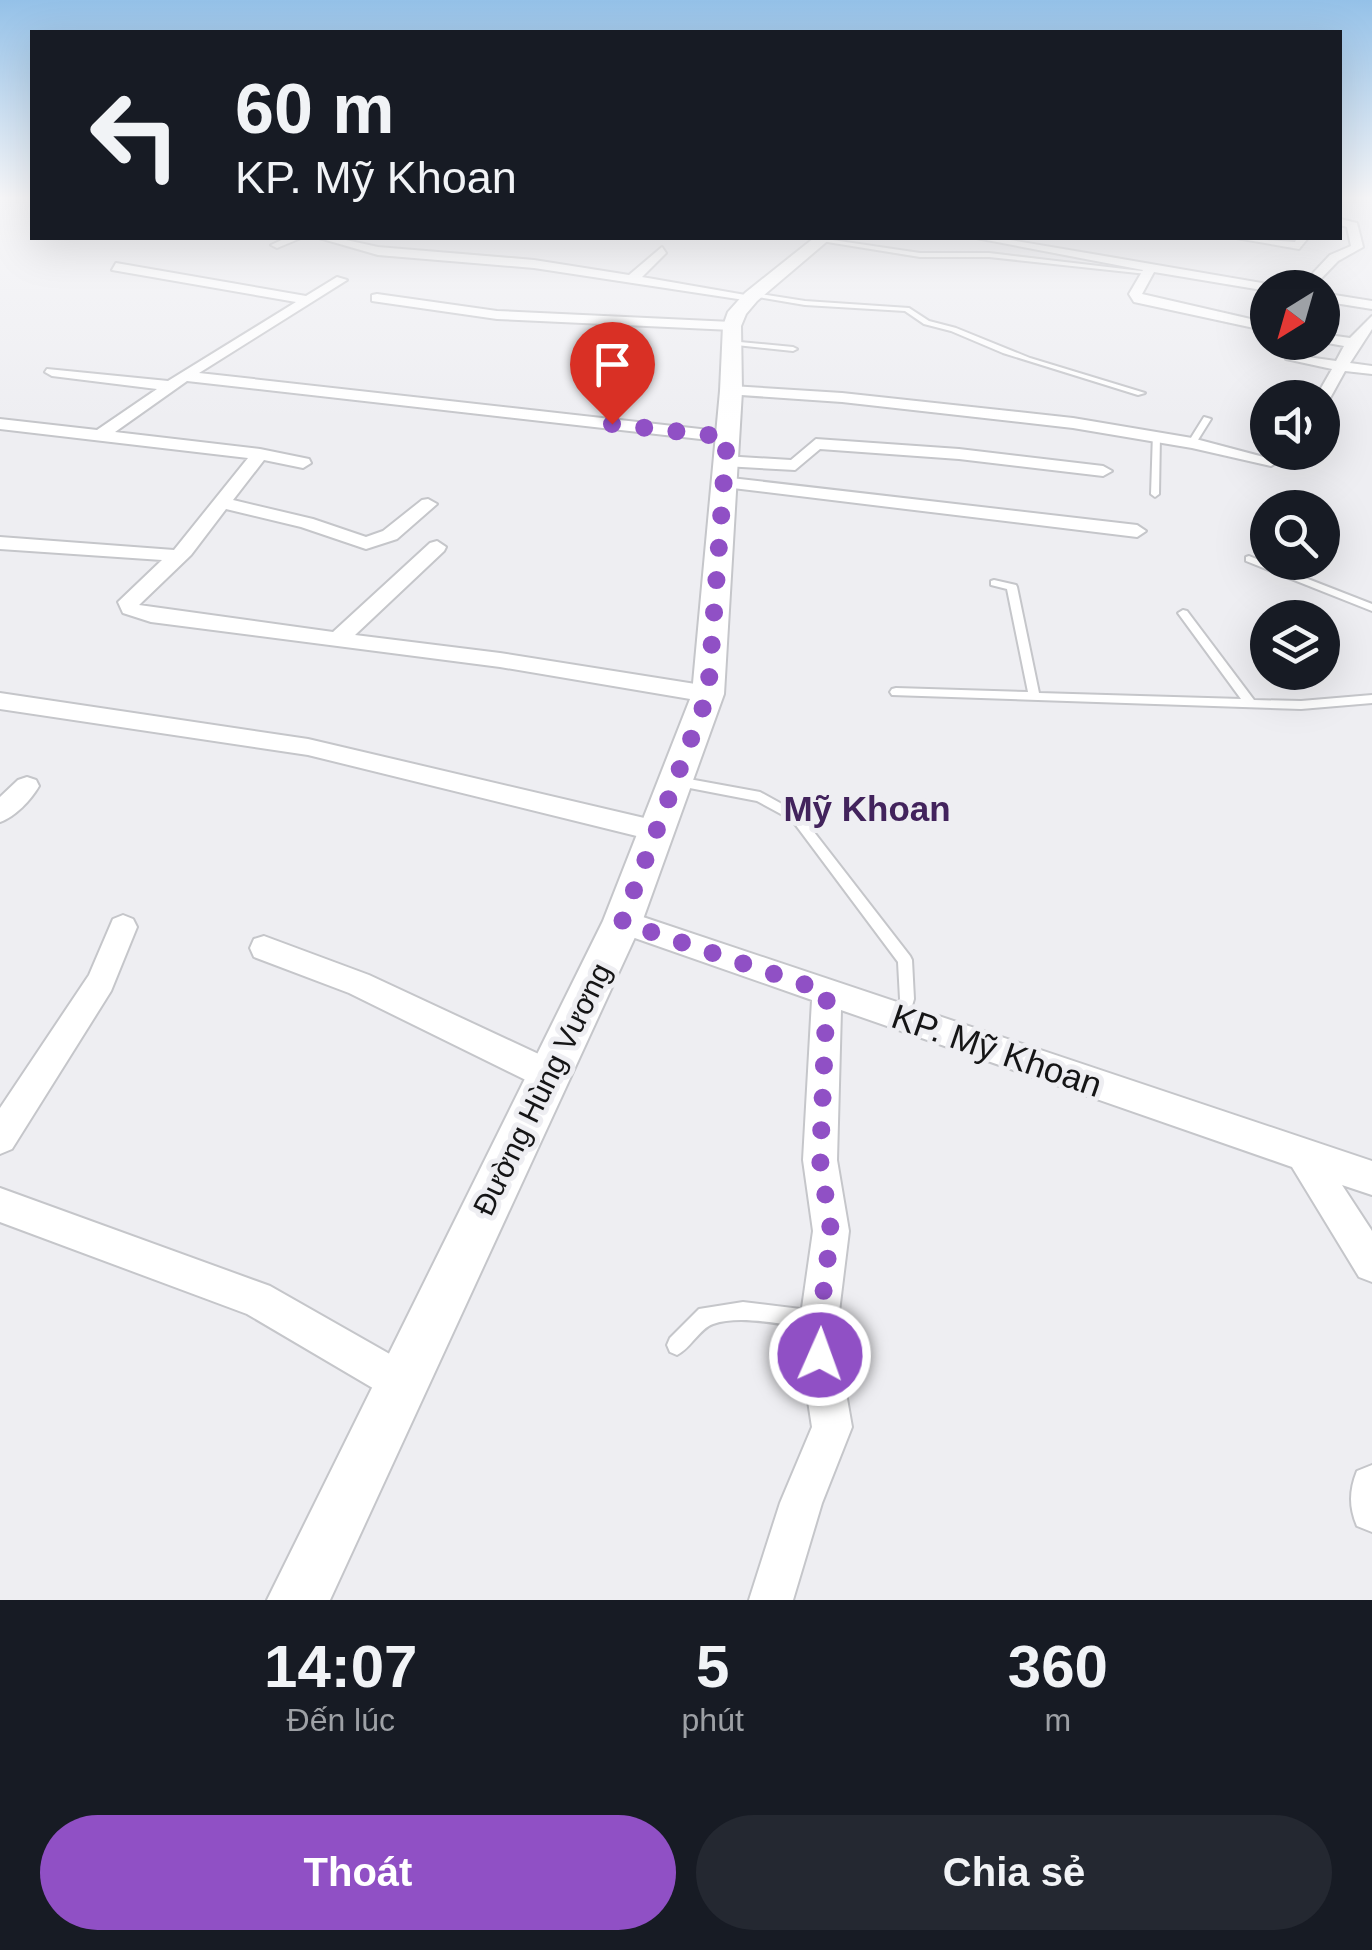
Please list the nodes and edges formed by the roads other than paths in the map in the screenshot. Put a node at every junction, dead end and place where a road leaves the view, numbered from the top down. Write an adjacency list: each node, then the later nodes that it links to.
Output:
1 (143, 272): 11 (street)
2 (588, 272): 7 (street)
3 (640, 272): 7 (street)
4 (783, 272): 14 (street)
5 (1148, 272): 16 (street)
6 (1160, 272): 9 (street)
7 (633, 278): 14 (street)
8 (341, 280): 11 (street)
9 (1250, 285)
10 (376, 298): 14 (street)
11 (308, 300): 25 (street)
12 (1340, 300): 13 (street)
13 (1372, 305)
14 (741, 315): 19 (lane); 26 (street, Đường Hùng Vương); 27 (lane)
15 (1372, 320): 18 (street)
16 (1250, 323)
17 (1340, 341): 18 (street)
18 (1353, 343): 21 (street)
19 (793, 349)
20 (1294, 360): 21 (street)
21 (1341, 366): 22 (street); 24 (street)
22 (1372, 370)
23 (52, 372): 25 (street)
24 (1333, 380)
25 (178, 382): 30 (street); 35 (street)
26 (731, 391): 31 (street); 35 (street, Đường Hùng Vương)
27 (1141, 394)
28 (1207, 418): 32 (lane)
29 (0, 424): 30 (street)
30 (102, 434): 33 (street)
31 (1156, 435): 32 (street); 38 (lane)
32 (1193, 441): 34 (street)
33 (260, 454): 36 (street); 39 (street)
34 (1250, 456)
35 (724, 460): 37 (street); 41 (street); 51 (street, Đường Hùng Vương)
36 (303, 463)
37 (1103, 471)
38 (1155, 494)
39 (222, 502): 40 (street); 44 (street)
40 (428, 504)
41 (1137, 531)
42 (0, 542): 44 (street)
43 (436, 547): 49 (street)
44 (178, 556): 49 (street)
45 (1249, 559): 47 (lane)
46 (994, 582): 52 (lane)
47 (1372, 608)
48 (1183, 613): 55 (lane)
49 (337, 640): 51 (street)
50 (896, 692): 52 (lane)
51 (708, 694): 56 (street, Đường Hùng Vương)
52 (1034, 696): 55 (lane)
53 (1372, 699): 55 (lane)
54 (0, 701): 59 (street)
55 (1250, 703)
56 (675, 782): 59 (street, Đường Hùng Vương); 64 (lane)
57 (27, 786): 58 (street)
58 (0, 812)
59 (657, 830): 60 (street, Đường Hùng Vương)
60 (622, 922): 63 (street, KP. Mỹ Khoan); 65 (street, Đường Hùng Vương)
61 (123, 928): 66 (street)
62 (264, 948): 65 (street)
63 (827, 992): 64 (street, KP. Mỹ Khoan); 71 (street)
64 (902, 1018): 67 (street, KP. Mỹ Khoan)
65 (548, 1076): 73 (street, Đường Hùng Vương)
66 (0, 1137)
67 (1304, 1156): 68 (street, KP. Mỹ Khoan); 70 (street)
68 (1372, 1178)
69 (0, 1205): 73 (street)
70 (1372, 1264)
71 (819, 1321): 72 (lane); 77 (street)
72 (678, 1345)
73 (402, 1383): 76 (street, Đường Hùng Vương)
74 (1372, 1486): 75 (street)
75 (1372, 1511)
76 (298, 1600)
77 (771, 1600)

